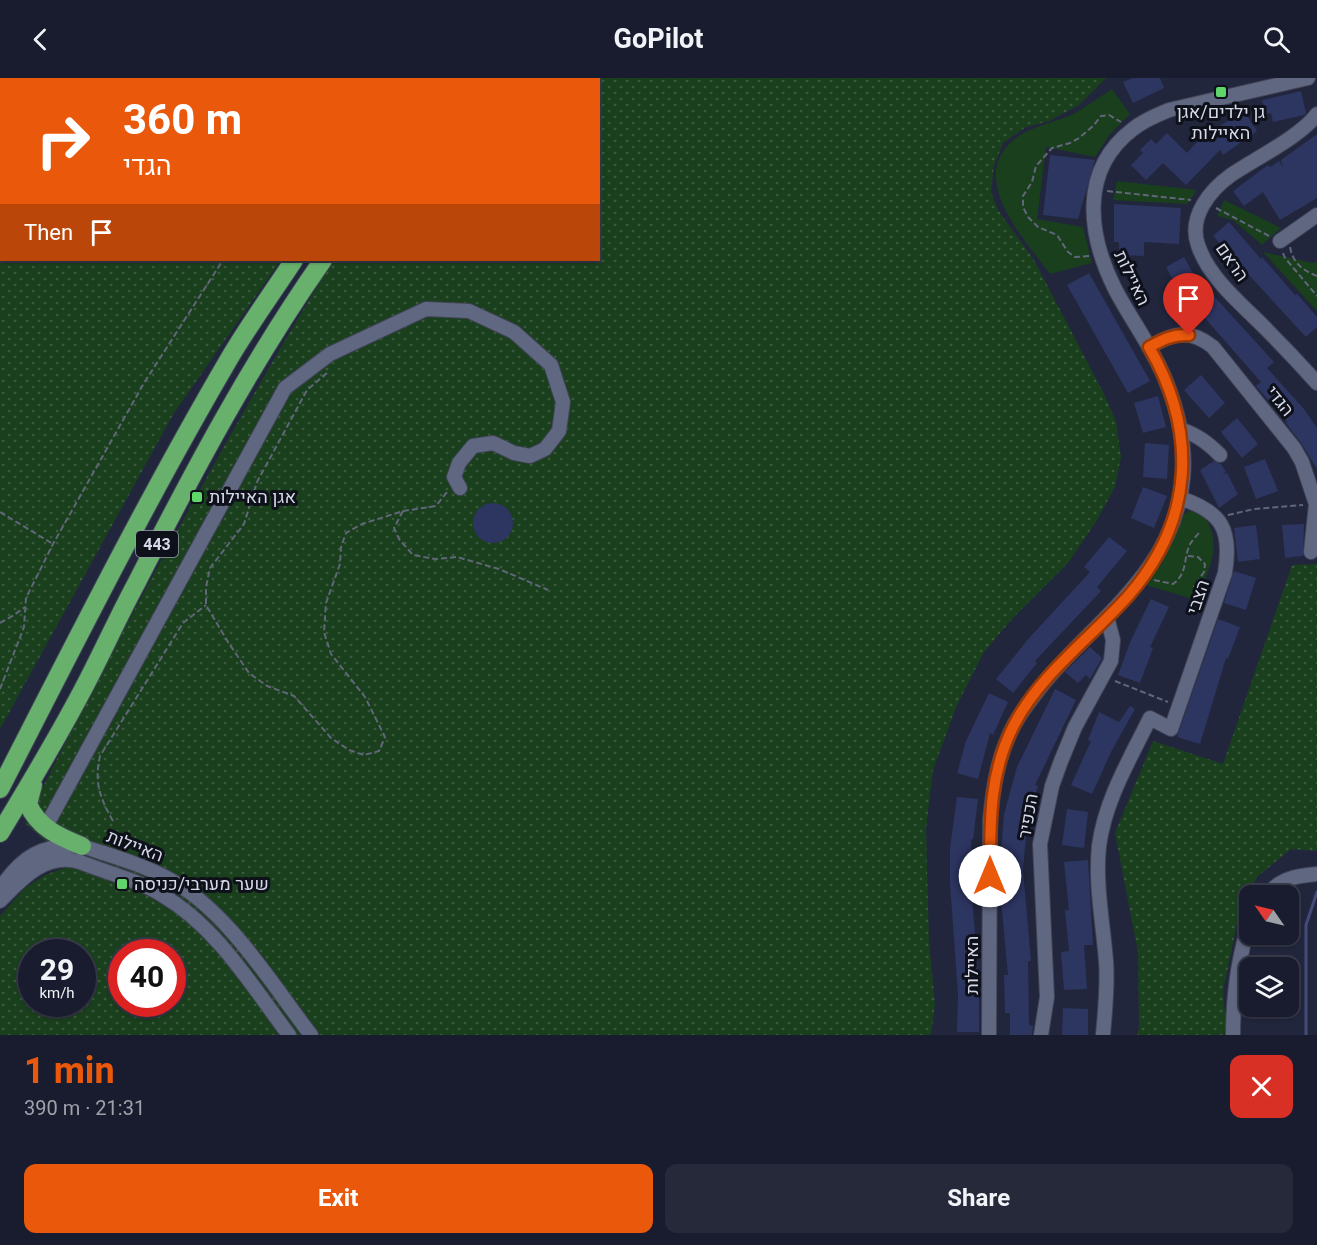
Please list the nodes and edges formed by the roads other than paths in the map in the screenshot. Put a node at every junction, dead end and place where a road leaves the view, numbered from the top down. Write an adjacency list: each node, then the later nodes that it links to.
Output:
1 (1308, 78): 7 (street, האיילות)
2 (1317, 114): 8 (street, הראם)
3 (1317, 215): 4 (street)
4 (1283, 238)
5 (293, 261): 17 (highway, 443)
6 (322, 261): 16 (highway, 443)
7 (1149, 347): 9 (street, האיילות); 13 (street, הגדי)
8 (1317, 384)
9 (1180, 429): 10 (street); 12 (street, האיילות)
10 (1220, 455)
11 (457, 482): 18 (street)
12 (1180, 498): 15 (street, האיילות); 30 (street, הצבי)
13 (1316, 504): 14 (street, הגדי)
14 (1311, 552)
15 (1107, 617): 28 (street, האיילות); 29 (street, הכפיר)
16 (40, 767): 18 (highway); 19 (highway, 443)
17 (0, 789)
18 (45, 828): 20 (highway)
19 (0, 833)
20 (82, 846): 23 (street, האיילות); 27 (street, האיילות)
21 (1317, 874): 22 (street)
22 (1277, 885)
23 (0, 889)
24 (0, 901): 26 (street, האיילות)
25 (1243, 945): 31 (street)
26 (290, 1035)
27 (311, 1035)
28 (989, 1035)
29 (1041, 1035)
30 (1103, 1035)
31 (1233, 1035)

